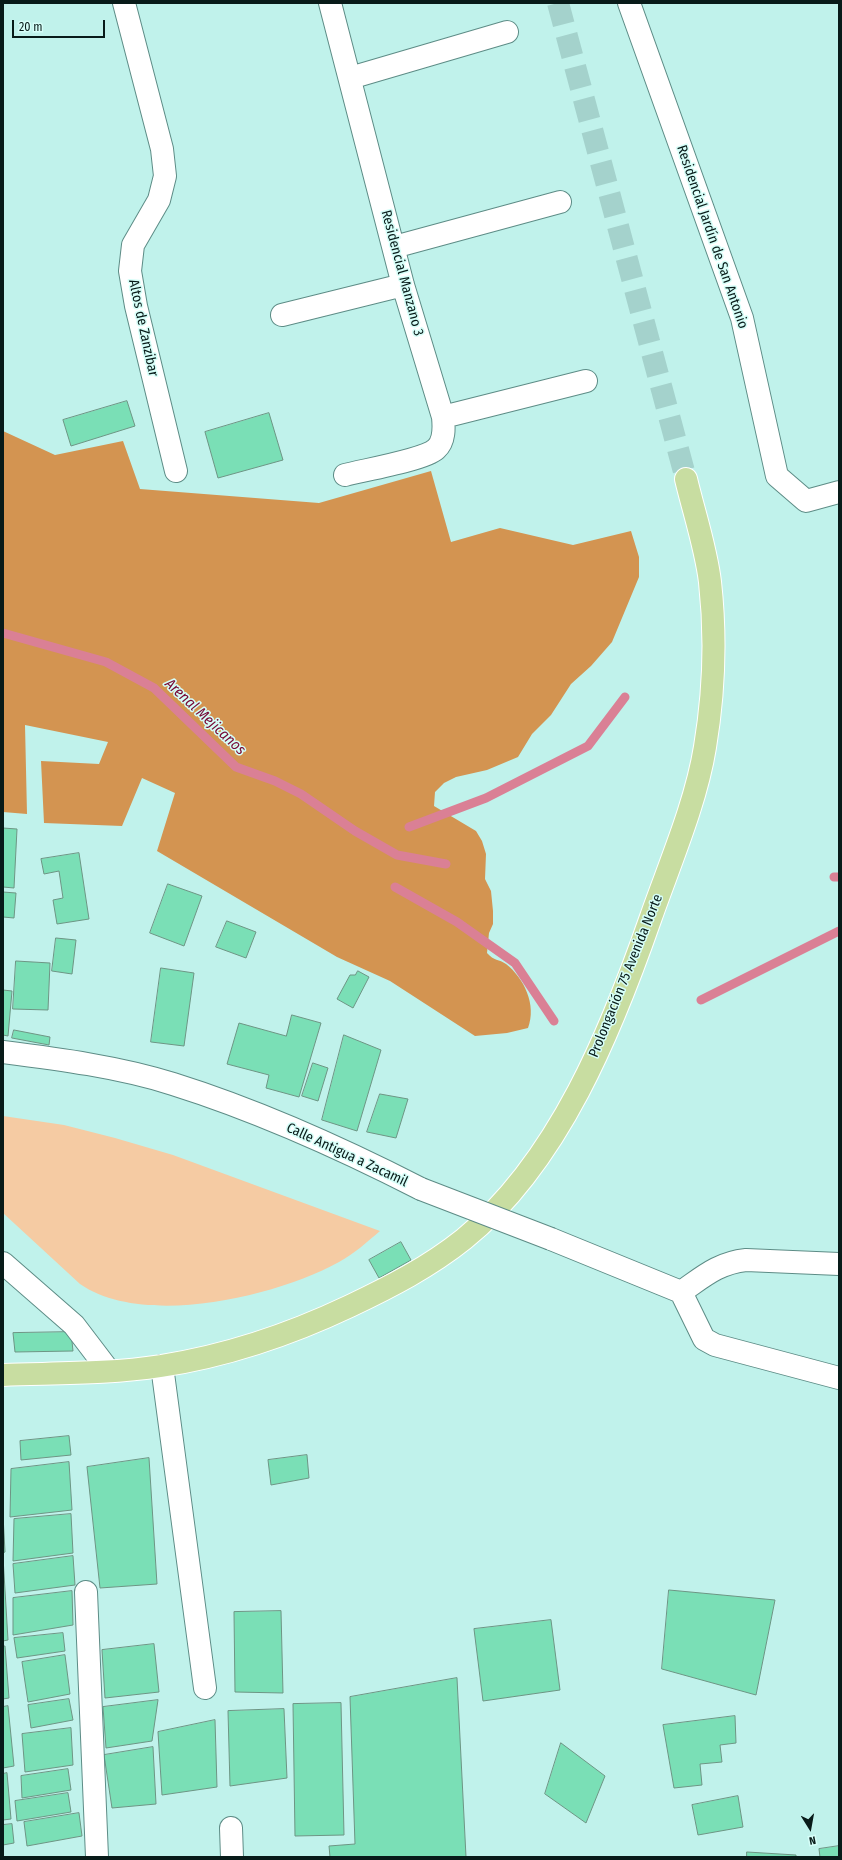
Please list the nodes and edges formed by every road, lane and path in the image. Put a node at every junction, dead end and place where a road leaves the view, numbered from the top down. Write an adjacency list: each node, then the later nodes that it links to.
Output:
1 (124, 3): 12 (street, Altos de Zanzibar)
2 (330, 3): 5 (street, Residencial Manzano 3)
3 (629, 3): 15 (street, Residencial Jardín de San Antonio)
4 (507, 32): 5 (street)
5 (350, 78): 7 (street, Residencial Manzano 3)
6 (560, 202): 7 (street)
7 (394, 247): 8 (street, Residencial Manzano 3)
8 (403, 285): 9 (street); 11 (street, Residencial Manzano 3)
9 (282, 315)
10 (586, 381): 11 (street)
11 (443, 417): 13 (street, Residencial Manzano 3)
12 (176, 471)
13 (345, 475)
14 (686, 479): 20 (main road, Prolongación 75 Avenida Norte)
15 (839, 492)
16 (3, 1052): 19 (street, Calle Antigua a Zacamil, bridge)
17 (3, 1263): 21 (street)
18 (839, 1264): 19 (street)
19 (681, 1292): 23 (street)
20 (162, 1366): 21 (main road, Prolongación 75 Avenida Norte); 25 (street)
21 (109, 1371): 22 (main road, Prolongación 75 Avenida Norte)
22 (3, 1375)
23 (839, 1378)
24 (86, 1592): 27 (street)
25 (205, 1688)
26 (231, 1828): 28 (street)
27 (96, 1857)
28 (232, 1857)

